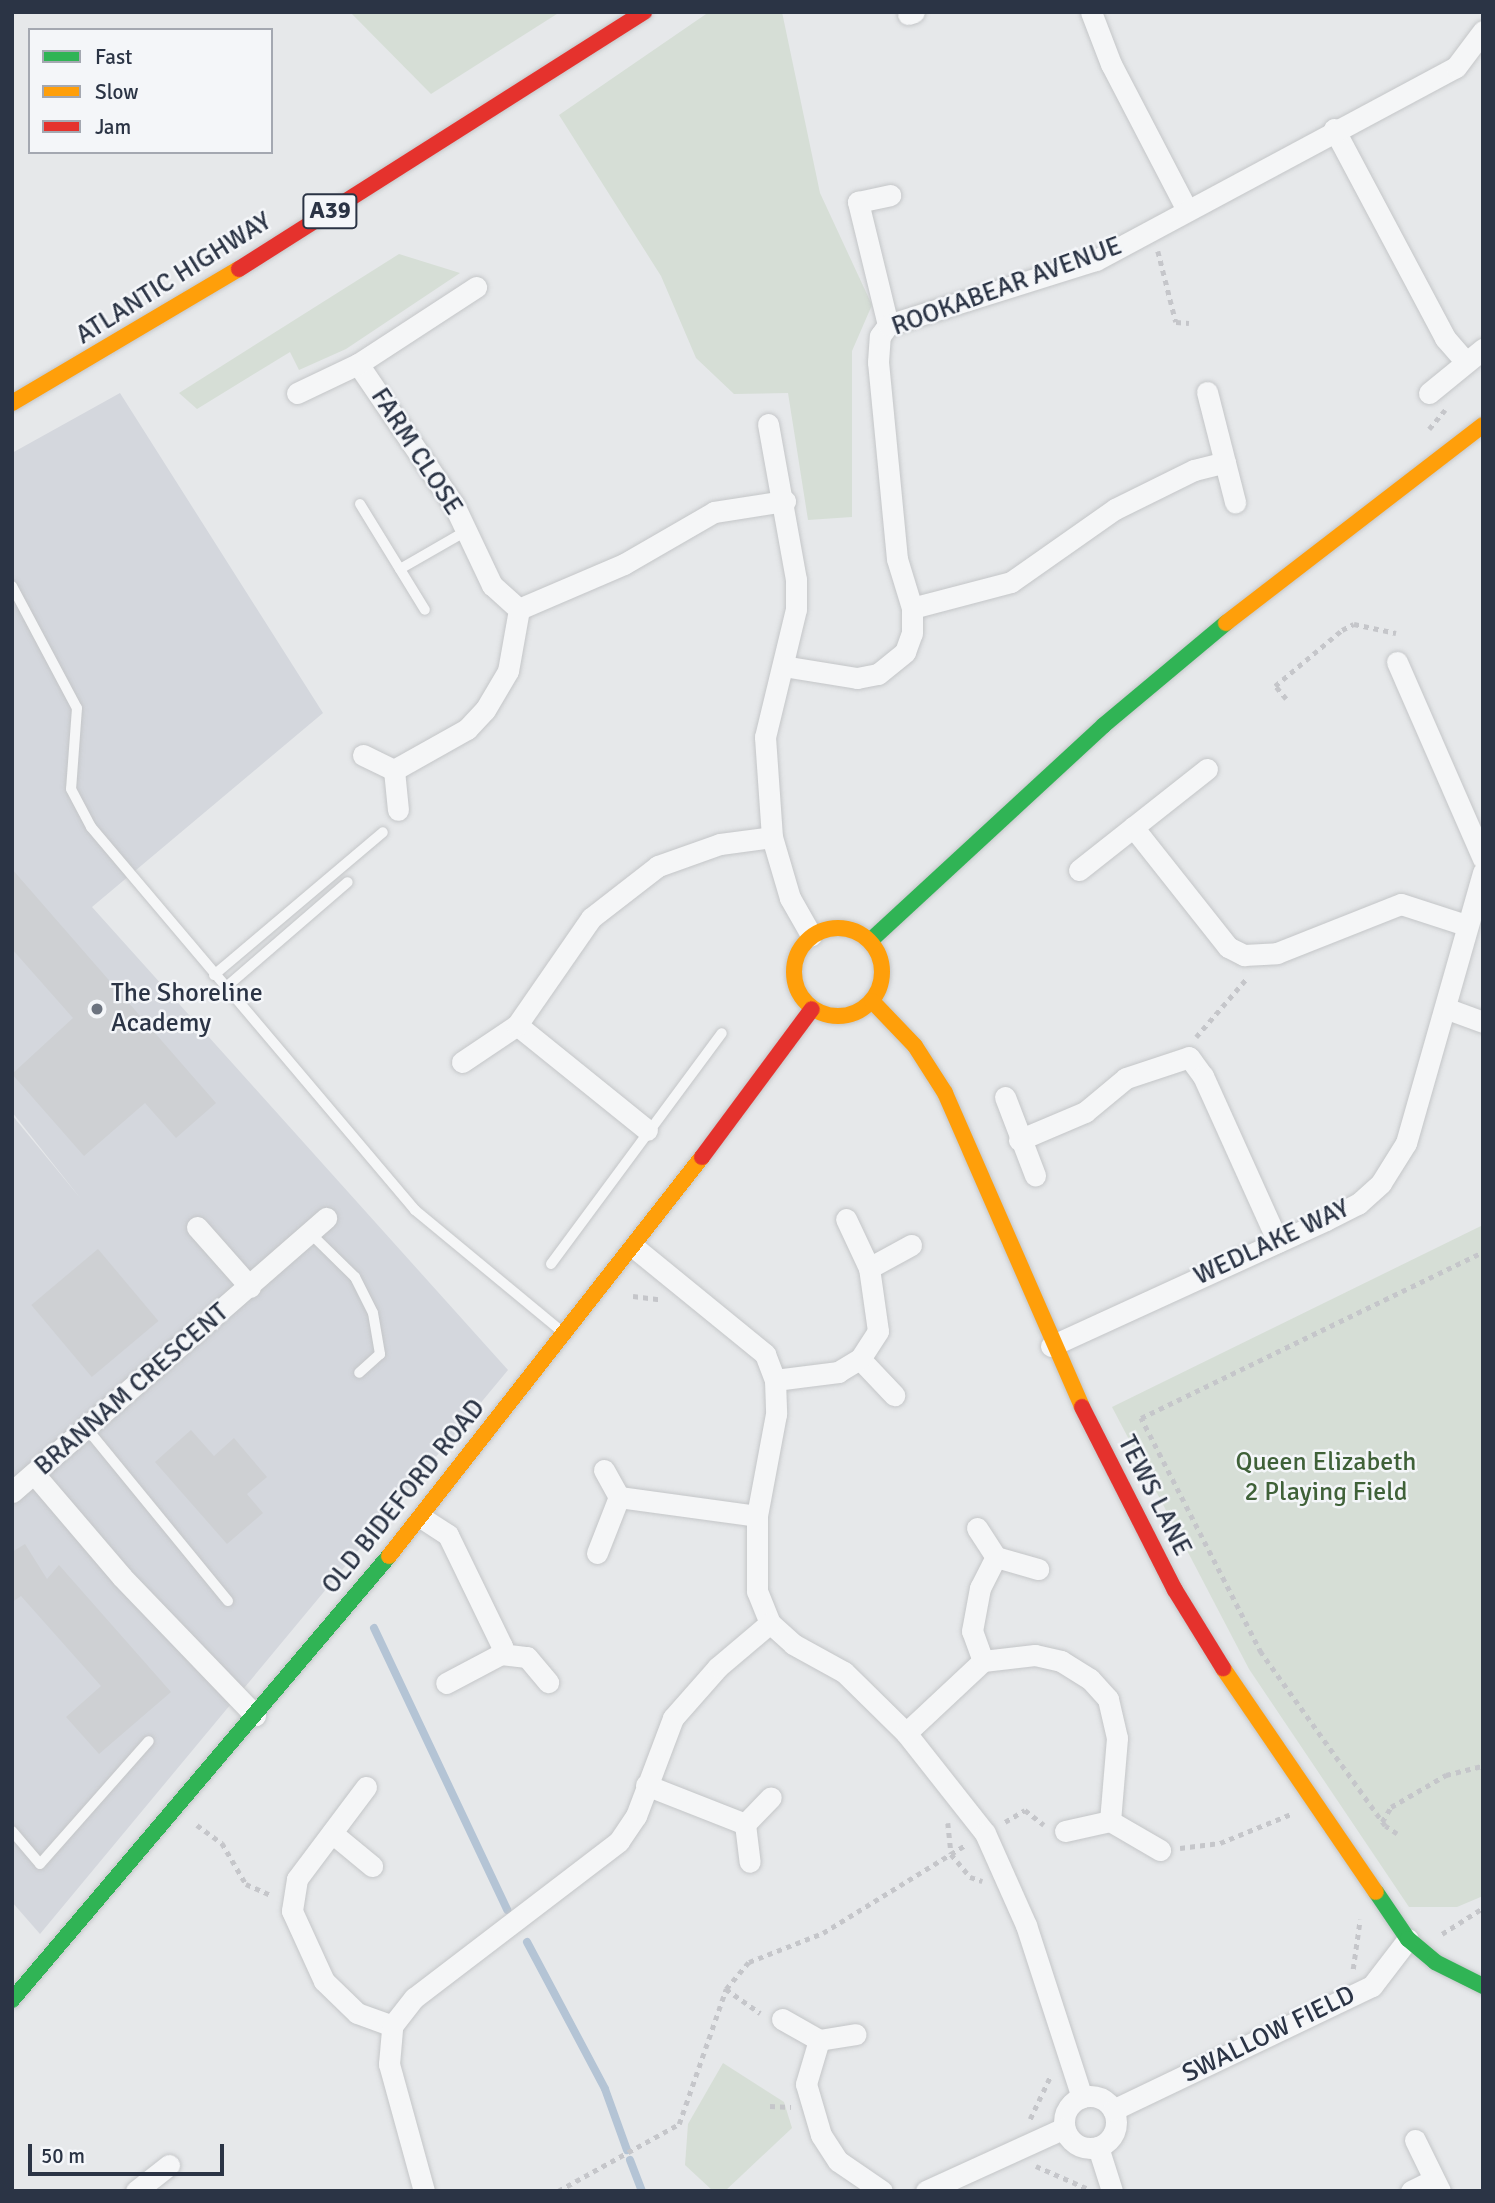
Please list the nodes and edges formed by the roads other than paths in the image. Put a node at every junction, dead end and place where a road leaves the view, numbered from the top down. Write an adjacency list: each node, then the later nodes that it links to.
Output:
1 (644, 12): 14 (main road, ATLANTIC HIGHWAY / A39)
2 (1091, 12): 6 (street)
3 (1483, 31): 4 (street, ROOKABEAR AVENUE)
4 (1334, 129): 6 (street, ROOKABEAR AVENUE); 9 (street)
5 (890, 195): 8 (street)
6 (1187, 210): 8 (street, ROOKABEAR AVENUE)
7 (476, 287): 10 (street, FARM CLOSE)
8 (888, 326): 24 (street, ROOKABEAR AVENUE)
9 (1475, 356): 13 (street)
10 (358, 364): 12 (street, FARM CLOSE); 21 (street, FARM CLOSE)
11 (1207, 392): 17 (street)
12 (297, 393)
13 (1429, 393)
14 (12, 403)
15 (768, 424): 18 (street)
16 (1483, 425): 42 (main road)
17 (1225, 462): 19 (street); 24 (street)
18 (785, 501): 25 (street); 28 (street)
19 (1236, 502)
20 (359, 504): 22 (lane)
21 (466, 531): 22 (lane); 25 (street, FARM CLOSE)
22 (400, 569): 26 (lane)
23 (12, 586): 43 (lane)
24 (912, 608): 28 (street, ROOKABEAR AVENUE)
25 (519, 609): 31 (street)
26 (425, 610)
27 (1397, 662): 36 (street)
28 (783, 666): 35 (street)
29 (363, 755): 31 (street)
30 (1207, 769): 33 (street)
31 (394, 771): 32 (street)
32 (398, 810)
33 (1133, 827): 37 (street); 40 (street)
34 (383, 832): 43 (lane)
35 (772, 837): 41 (street); 49 (street)
36 (1483, 859)
37 (1079, 870)
38 (1483, 873): 40 (street, WEDLAKE WAY)
39 (348, 882): 44 (lane)
40 (1465, 925): 46 (street, WEDLAKE WAY)
41 (811, 936): 42 (main road); 47 (main road)
42 (870, 941): 45 (main road)
43 (214, 975): 44 (lane)
44 (225, 988): 66 (lane)
45 (872, 1001): 47 (main road); 67 (main road, TEWS LANE)
46 (1446, 1008): 48 (street); 60 (street, WEDLAKE WAY)
47 (812, 1009): 62 (main road, OLD BIDEFORD ROAD)
48 (1483, 1022)
49 (517, 1025): 51 (street); 53 (street)
50 (722, 1033): 53 (lane)
51 (462, 1062)
52 (1005, 1097): 54 (street)
53 (647, 1130): 63 (lane)
54 (1019, 1140): 55 (street); 60 (street)
55 (1035, 1175)
56 (326, 1218): 59 (street, BRANNAM CRESCENT)
57 (845, 1219): 64 (street)
58 (197, 1227): 65 (street, BRANNAM CRESCENT)
59 (310, 1233): 65 (street, BRANNAM CRESCENT); 69 (lane)
60 (1278, 1242): 67 (street, WEDLAKE WAY)
61 (911, 1245): 64 (street)
62 (635, 1248): 66 (main road, OLD BIDEFORD ROAD); 70 (street)
63 (551, 1264)
64 (869, 1268): 68 (street)
65 (250, 1287): 72 (street, BRANNAM CRESCENT)
66 (565, 1334): 78 (main road, OLD BIDEFORD ROAD)
67 (1051, 1346): 103 (main road, TEWS LANE)
68 (860, 1359): 70 (street); 71 (street)
69 (359, 1373)
70 (775, 1380): 77 (street)
71 (894, 1395)
72 (88, 1430): 74 (street, BRANNAM CRESCENT); 83 (lane)
73 (604, 1470): 76 (street)
74 (35, 1475): 75 (street, BRANNAM CRESCENT); 89 (street)
75 (12, 1492)
76 (619, 1497): 77 (street); 80 (street)
77 (757, 1516): 84 (street)
78 (422, 1518): 85 (street); 89 (main road, OLD BIDEFORD ROAD)
79 (977, 1528): 81 (street)
80 (597, 1553)
81 (996, 1557): 82 (street); 86 (street)
82 (1038, 1569)
83 (228, 1601)
84 (770, 1623): 90 (street); 92 (street)
85 (501, 1654): 87 (street); 88 (street)
86 (984, 1661): 90 (street); 95 (street)
87 (446, 1682)
88 (548, 1682)
89 (255, 1715): 105 (main road, OLD BIDEFORD ROAD)
90 (906, 1733): 110 (street)
91 (149, 1741): 98 (lane)
92 (646, 1785): 96 (street); 107 (street)
93 (366, 1787): 99 (street)
94 (771, 1797): 96 (street)
95 (1110, 1821): 97 (street); 100 (street)
96 (745, 1824): 101 (street)
97 (1065, 1830)
98 (12, 1831)
99 (332, 1833): 102 (street); 107 (street)
100 (1160, 1850)
101 (750, 1862)
102 (372, 1866)
103 (1416, 1945): 104 (main road, TEWS LANE); 111 (street, SWALLOW FIELD)
104 (1483, 1986)
105 (12, 2000)
106 (782, 2019): 109 (street)
107 (392, 2026): 118 (street)
108 (856, 2034): 109 (street)
109 (819, 2040): 119 (street)
110 (1082, 2097): 111 (street); 112 (street)
111 (1113, 2110): 114 (street)
112 (1064, 2128): 114 (street); 120 (street)
113 (1415, 2140): 116 (street)
114 (1098, 2147): 121 (street)
115 (169, 2165): 117 (street)
116 (1437, 2185): 122 (street)
117 (136, 2191)
118 (424, 2191)
119 (882, 2191)
120 (926, 2191)
121 (1112, 2191)
122 (1411, 2191)

